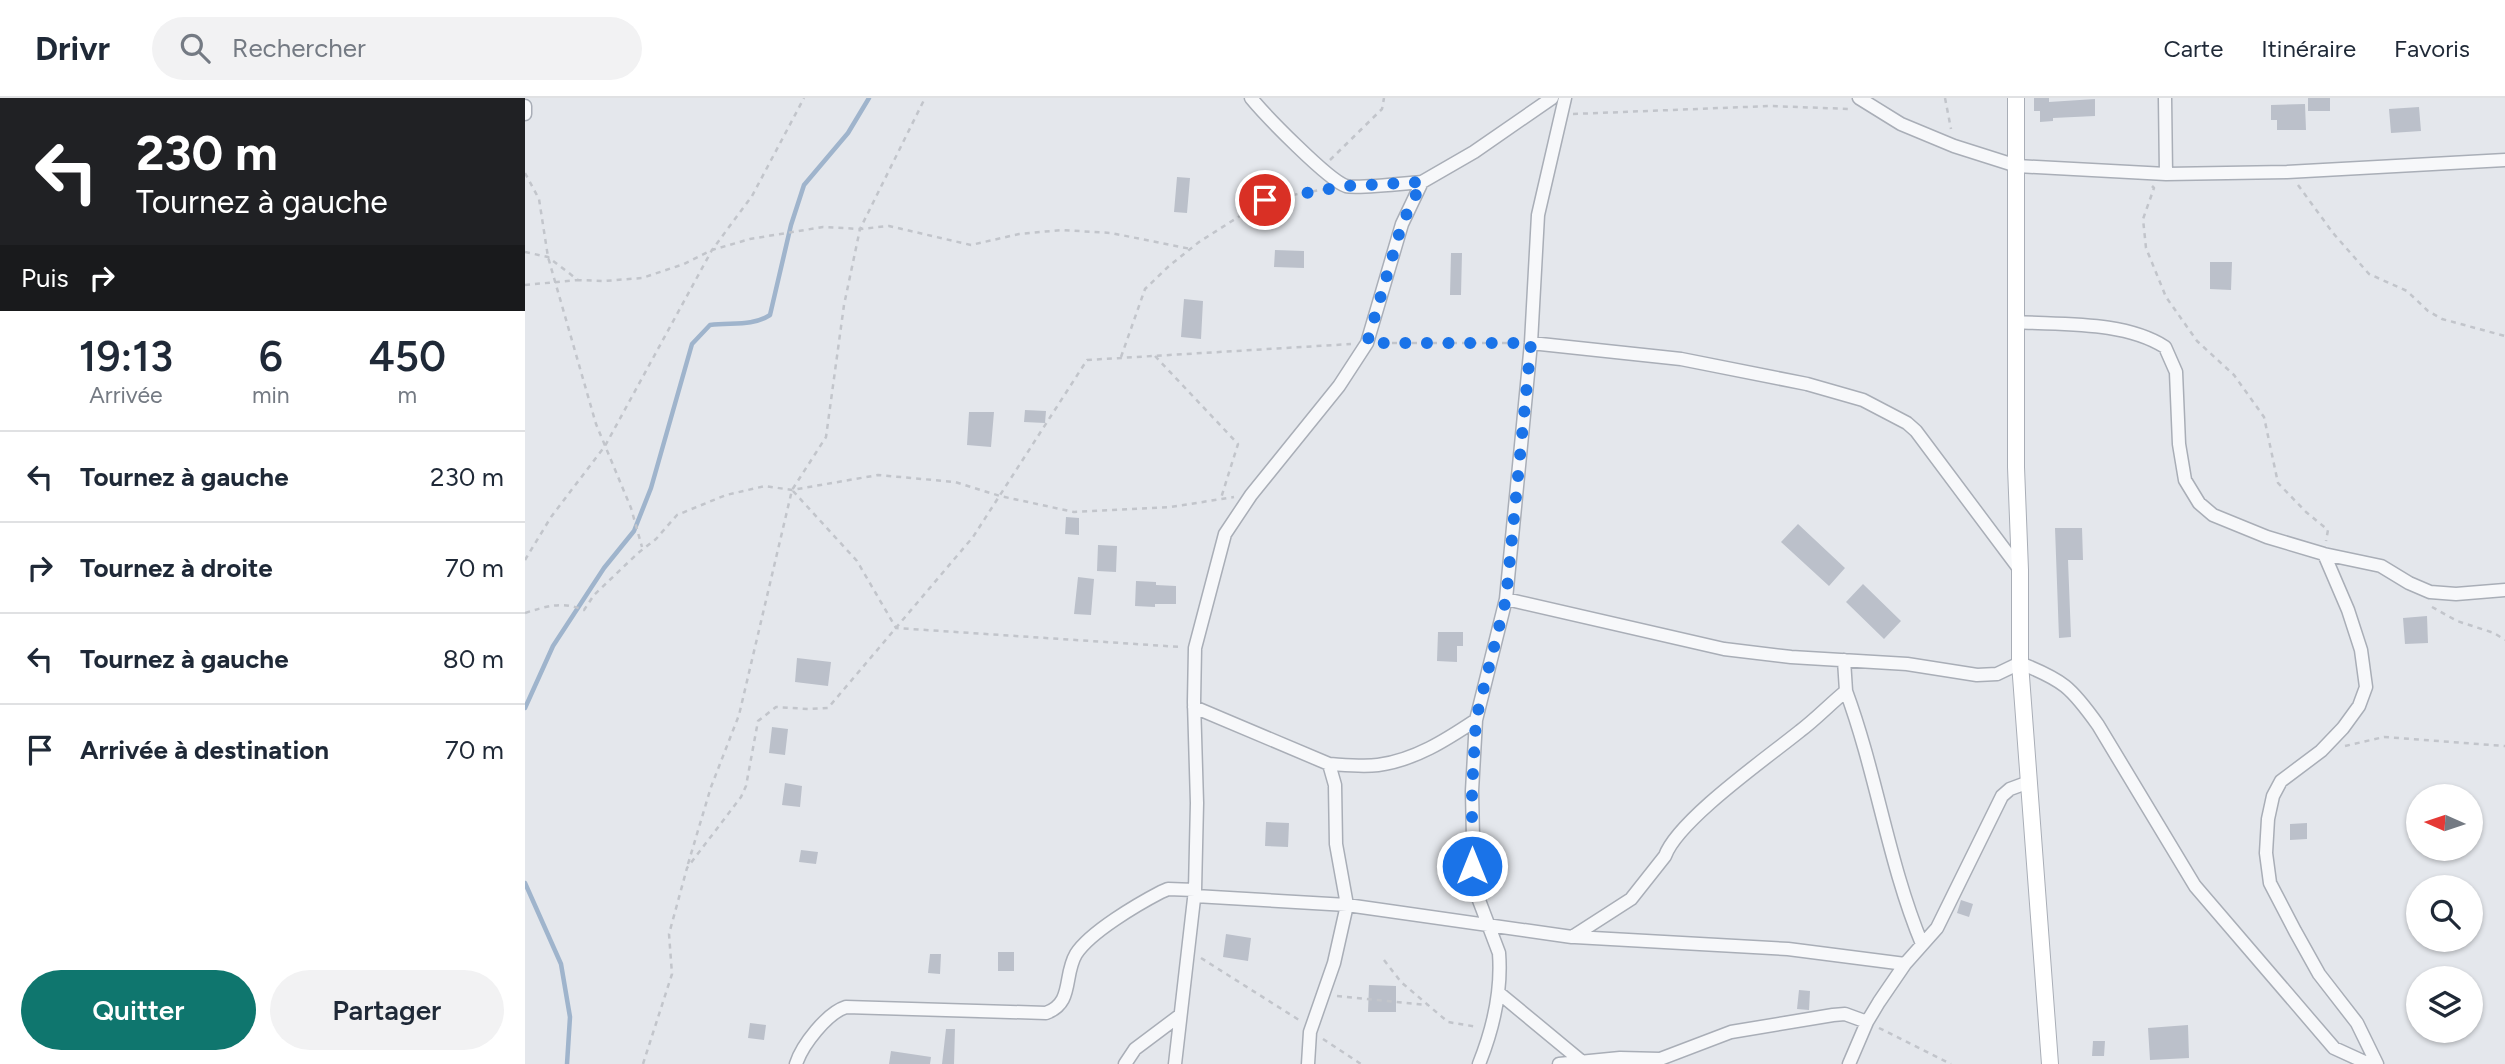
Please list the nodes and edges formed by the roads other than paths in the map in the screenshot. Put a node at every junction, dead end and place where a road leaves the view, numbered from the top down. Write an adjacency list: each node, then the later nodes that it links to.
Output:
1 (1251, 98): 12 (street)
2 (1552, 98): 12 (street)
3 (1565, 98): 14 (street)
4 (2016, 98): 10 (street)
5 (2165, 98): 11 (street)
6 (1855, 103): 10 (street)
7 (525, 106): 8 (street)
8 (525, 114)
9 (2505, 160): 11 (street)
10 (2017, 166): 11 (street); 13 (street)
11 (2166, 174)
12 (1422, 182): 22 (street)
13 (2016, 322): 15 (street); 16 (street)
14 (1531, 343): 16 (street); 18 (street)
15 (2324, 554): 17 (street); 47 (street)
16 (2020, 570): 20 (street)
17 (2505, 590)
18 (1506, 599): 19 (street); 23 (street)
19 (1845, 660): 20 (street); 21 (street)
20 (2020, 663): 25 (street); 35 (street)
21 (1846, 691): 29 (street); 30 (street)
22 (1194, 708): 24 (street); 26 (street)
23 (1476, 719): 24 (street); 28 (street)
24 (1329, 764): 27 (street)
25 (2029, 782): 30 (street); 44 (street)
26 (1195, 893): 27 (street); 33 (street); 37 (street)
27 (1347, 905): 28 (street); 40 (street)
28 (1487, 925): 29 (street); 32 (street)
29 (1572, 937): 31 (street)
30 (1922, 944): 31 (street)
31 (1906, 964): 34 (street)
32 (1499, 993): 36 (street); 41 (street)
33 (1179, 1016): 38 (street); 39 (street)
34 (1867, 1022): 36 (street); 43 (street)
35 (2334, 1048): 45 (street); 46 (street)
36 (1580, 1060): 42 (street)
37 (796, 1064)
38 (1125, 1064)
39 (1175, 1064)
40 (1308, 1064)
41 (1479, 1064)
42 (1559, 1064)
43 (1849, 1064)
44 (2050, 1064)
45 (2338, 1064)
46 (2368, 1064)
47 (2377, 1064)

